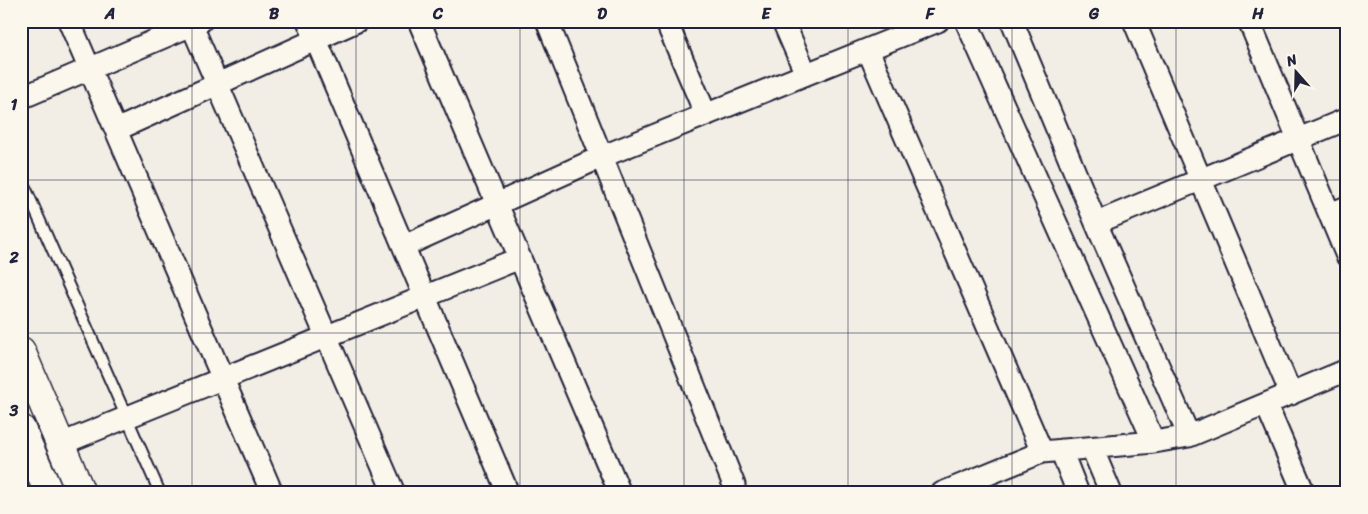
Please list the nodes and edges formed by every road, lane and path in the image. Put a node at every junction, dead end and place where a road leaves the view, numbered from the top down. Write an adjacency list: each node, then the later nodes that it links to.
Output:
1 (69, 21): 16 (street)
2 (357, 21): 14 (street)
3 (419, 21): 27 (street)
4 (547, 21): 24 (street)
5 (666, 21): 20 (street)
6 (783, 21): 17 (street)
7 (938, 21): 13 (street)
8 (966, 21): 43 (street)
9 (1012, 21): 29 (street)
10 (1134, 21): 26 (street)
11 (1249, 21): 23 (street)
12 (194, 22): 16 (street); 18 (street)
13 (913, 26): 15 (street)
14 (312, 30): 18 (street); 30 (street)
15 (868, 50): 17 (street); 46 (street)
16 (89, 68): 19 (street); 22 (street)
17 (806, 74): 20 (street)
18 (217, 84): 22 (street); 34 (street)
19 (21, 98)
20 (706, 115): 24 (street)
21 (1347, 119): 23 (street)
22 (116, 130): 37 (street)
23 (1298, 139): 26 (street); 28 (street)
24 (601, 158): 27 (street); 55 (street)
25 (21, 178): 40 (lane)
26 (1201, 180): 29 (street); 38 (street)
27 (497, 204): 30 (street); 32 (street)
28 (1338, 211): 31 (street)
29 (1096, 223): 42 (street)
30 (404, 246): 33 (street)
31 (1347, 256)
32 (520, 258): 33 (street); 54 (street)
33 (425, 297): 34 (street); 53 (street)
34 (326, 337): 37 (street); 52 (street)
35 (21, 351): 44 (main road)
36 (1347, 370): 38 (street)
37 (223, 378): 40 (street); 51 (street)
38 (1291, 394): 39 (street)
39 (1266, 404): 42 (street); 58 (street)
40 (126, 417): 44 (street); 50 (lane)
41 (21, 429): 49 (main road)
42 (1189, 436): 43 (street)
43 (1154, 442): 45 (street)
44 (61, 444): 48 (main road)
45 (1092, 448): 46 (street); 57 (street)
46 (1052, 451): 47 (street); 56 (street)
47 (949, 491)
48 (77, 492)
49 (49, 493)
50 (160, 493)
51 (272, 493)
52 (394, 493)
53 (508, 493)
54 (620, 493)
55 (734, 493)
56 (1078, 493)
57 (1111, 493)
58 (1304, 493)

